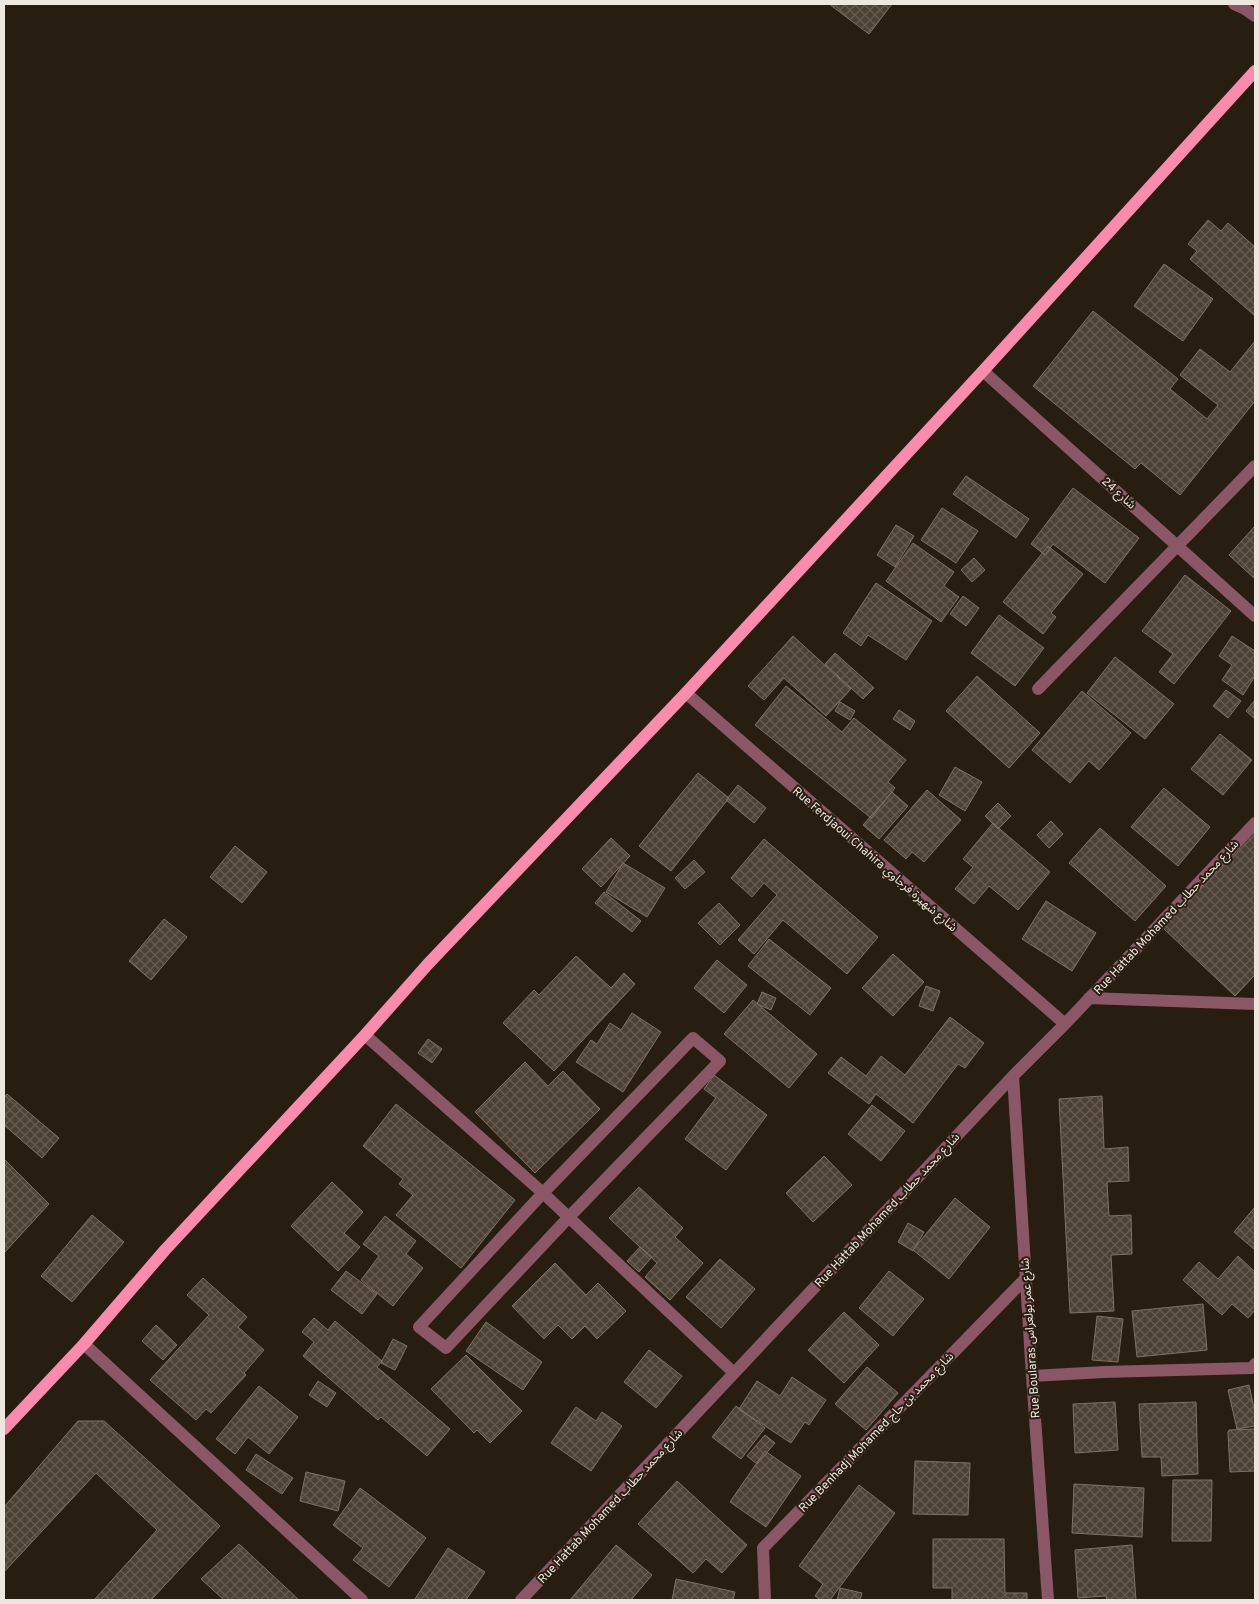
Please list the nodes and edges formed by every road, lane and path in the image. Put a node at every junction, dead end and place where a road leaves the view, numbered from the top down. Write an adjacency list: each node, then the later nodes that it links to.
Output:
1 (1234, 4): 2 (street)
2 (1255, 16)
3 (1255, 71): 4 (main road)
4 (983, 371): 6 (street, شارع 24); 9 (main road)
5 (1255, 466): 6 (street)
6 (1178, 546): 7 (street, شارع 24); 8 (street)
7 (1255, 616)
8 (1038, 689)
9 (686, 693): 13 (street, Rue Ferdjaoui Chahira شارع شهيرة فرجاوي); 14 (main road)
10 (1255, 822): 11 (street, Rue Hattab Mohamed شارع محمد حطاب)
11 (1089, 998): 12 (street); 13 (street, Rue Hattab Mohamed شارع محمد حطاب)
12 (1255, 1004)
13 (1065, 1024): 15 (street, Rue Hattab Mohamed شارع محمد حطاب)
14 (365, 1035): 16 (street); 19 (main road)
15 (1013, 1076): 18 (street, Rue Boularas شارع عمر بولعراس); 21 (street, Rue Hattab Mohamed شارع محمد حطاب)
16 (543, 1193): 17 (street); 17 (street); 17 (street)
17 (569, 1217): 21 (street)
18 (1026, 1278): 22 (street, Rue Boularas شارع عمر بولعراس); 26 (street, Rue Benhadj Mohamed شارع محمد بن حاج)
19 (84, 1344): 23 (main road); 24 (street)
20 (1255, 1364): 22 (street)
21 (734, 1373): 25 (street, Rue Hattab Mohamed شارع محمد حطاب)
22 (1032, 1376): 27 (street, Rue Boularas شارع عمر بولعراس)
23 (4, 1429)
24 (362, 1600)
25 (521, 1600)
26 (765, 1600)
27 (1048, 1600)

